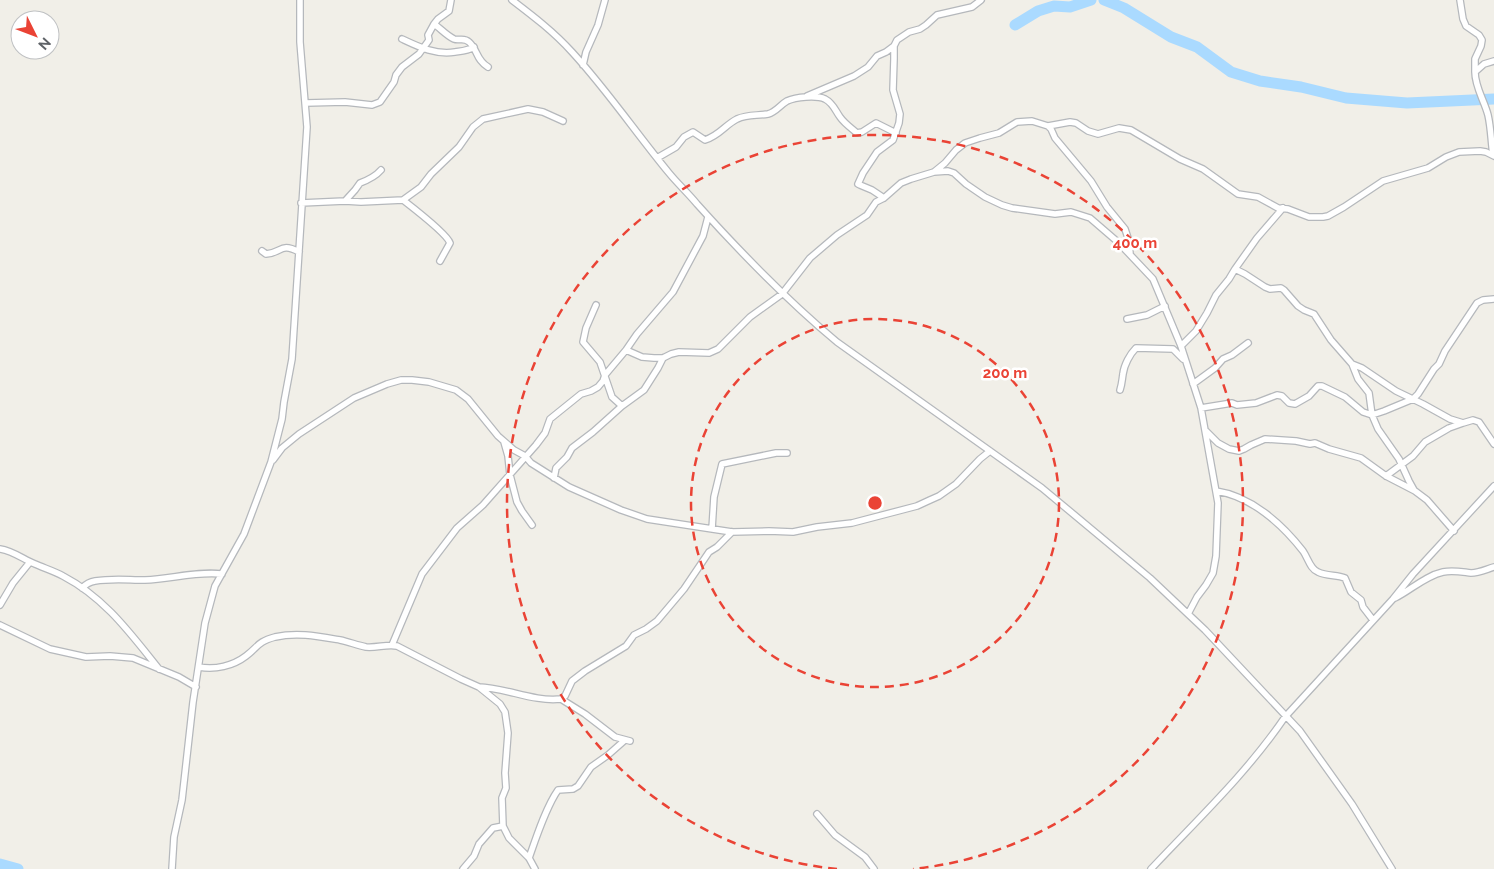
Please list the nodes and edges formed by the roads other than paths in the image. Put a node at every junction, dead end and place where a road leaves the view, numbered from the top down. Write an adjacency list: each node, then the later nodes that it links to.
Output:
1 (300, 0): 17 (street)
2 (451, 0): 7 (street)
3 (512, 0): 13 (street)
4 (605, 0): 13 (street)
5 (981, 0): 9 (street)
6 (1460, 0): 15 (street)
7 (434, 24): 10 (street); 11 (street)
8 (402, 39): 11 (street)
9 (894, 46): 16 (street); 20 (street)
10 (474, 47): 11 (street); 14 (street)
11 (424, 49): 17 (street)
12 (1494, 61): 15 (street)
13 (583, 65): 22 (street)
14 (488, 67)
15 (1476, 72): 21 (street)
16 (803, 98): 20 (street); 22 (street)
17 (306, 103): 28 (street)
18 (563, 121): 26 (street)
19 (1048, 126): 24 (street); 29 (street); 33 (street)
20 (896, 133): 25 (street)
21 (1493, 155): 29 (street)
22 (657, 158): 30 (street)
23 (381, 170): 27 (street)
24 (934, 172): 25 (street); 33 (street)
25 (884, 198): 36 (street)
26 (403, 200): 27 (street); 34 (street)
27 (345, 201): 28 (street)
28 (301, 203): 32 (street)
29 (1282, 208): 35 (street)
30 (708, 216): 36 (street); 45 (street)
31 (262, 251): 32 (street)
32 (299, 252): 63 (street)
33 (1130, 254): 39 (street)
34 (440, 261)
35 (1235, 269): 43 (street); 48 (street)
36 (782, 294): 46 (street); 60 (street)
37 (1494, 299): 52 (street)
38 (596, 306): 49 (street)
39 (1165, 306): 40 (street); 41 (street)
40 (1127, 319)
41 (1174, 331): 43 (street); 44 (street)
42 (1248, 343): 50 (street)
43 (1181, 346): 47 (street)
44 (1173, 349): 47 (street); 51 (street)
45 (626, 350): 46 (street); 49 (street)
46 (663, 358): 53 (street)
47 (1185, 363): 50 (street)
48 (1352, 364): 52 (street); 55 (street)
49 (605, 375): 53 (street); 62 (street)
50 (1193, 384): 54 (street)
51 (1120, 390)
52 (1413, 399): 55 (street); 56 (street)
53 (622, 406): 67 (street)
54 (1202, 408): 55 (street); 57 (street)
55 (1372, 415): 64 (street)
56 (1463, 423): 59 (street); 64 (street)
57 (1206, 431): 66 (street); 69 (street)
58 (504, 442): 62 (street); 63 (street); 65 (street)
59 (1494, 444)
60 (990, 451): 74 (street); 82 (street)
61 (787, 453): 72 (street)
62 (525, 456): 65 (street); 67 (street)
63 (272, 462): 78 (street)
64 (1401, 465): 66 (street); 70 (street)
65 (510, 476): 71 (street); 85 (street)
66 (1386, 476): 70 (street)
67 (554, 478): 72 (street)
68 (1494, 486): 73 (street)
69 (1216, 491): 82 (street); 83 (street)
70 (1415, 491): 73 (street)
71 (532, 524)
72 (712, 529): 74 (street)
73 (1454, 531): 80 (street)
74 (732, 532): 90 (street)
75 (0, 549): 76 (street)
76 (30, 562): 79 (street); 81 (street)
77 (1494, 567): 80 (street)
78 (222, 574): 79 (street); 86 (street)
79 (82, 588): 87 (street)
80 (1393, 599): 83 (street)
81 (0, 605)
82 (1188, 614): 91 (street)
83 (1373, 620): 91 (street)
84 (0, 625): 87 (street)
85 (392, 645): 86 (street); 89 (street)
86 (199, 667): 88 (street)
87 (160, 670): 88 (street)
88 (196, 687): 95 (street)
89 (479, 687): 90 (street); 93 (street)
90 (561, 699): 94 (street)
91 (1285, 717): 99 (street); 100 (street)
92 (817, 814): 98 (street)
93 (502, 826): 94 (street); 96 (street)
94 (529, 858): 97 (street)
95 (172, 869)
96 (462, 869)
97 (535, 869)
98 (874, 869)
99 (1151, 869)
100 (1392, 869)

